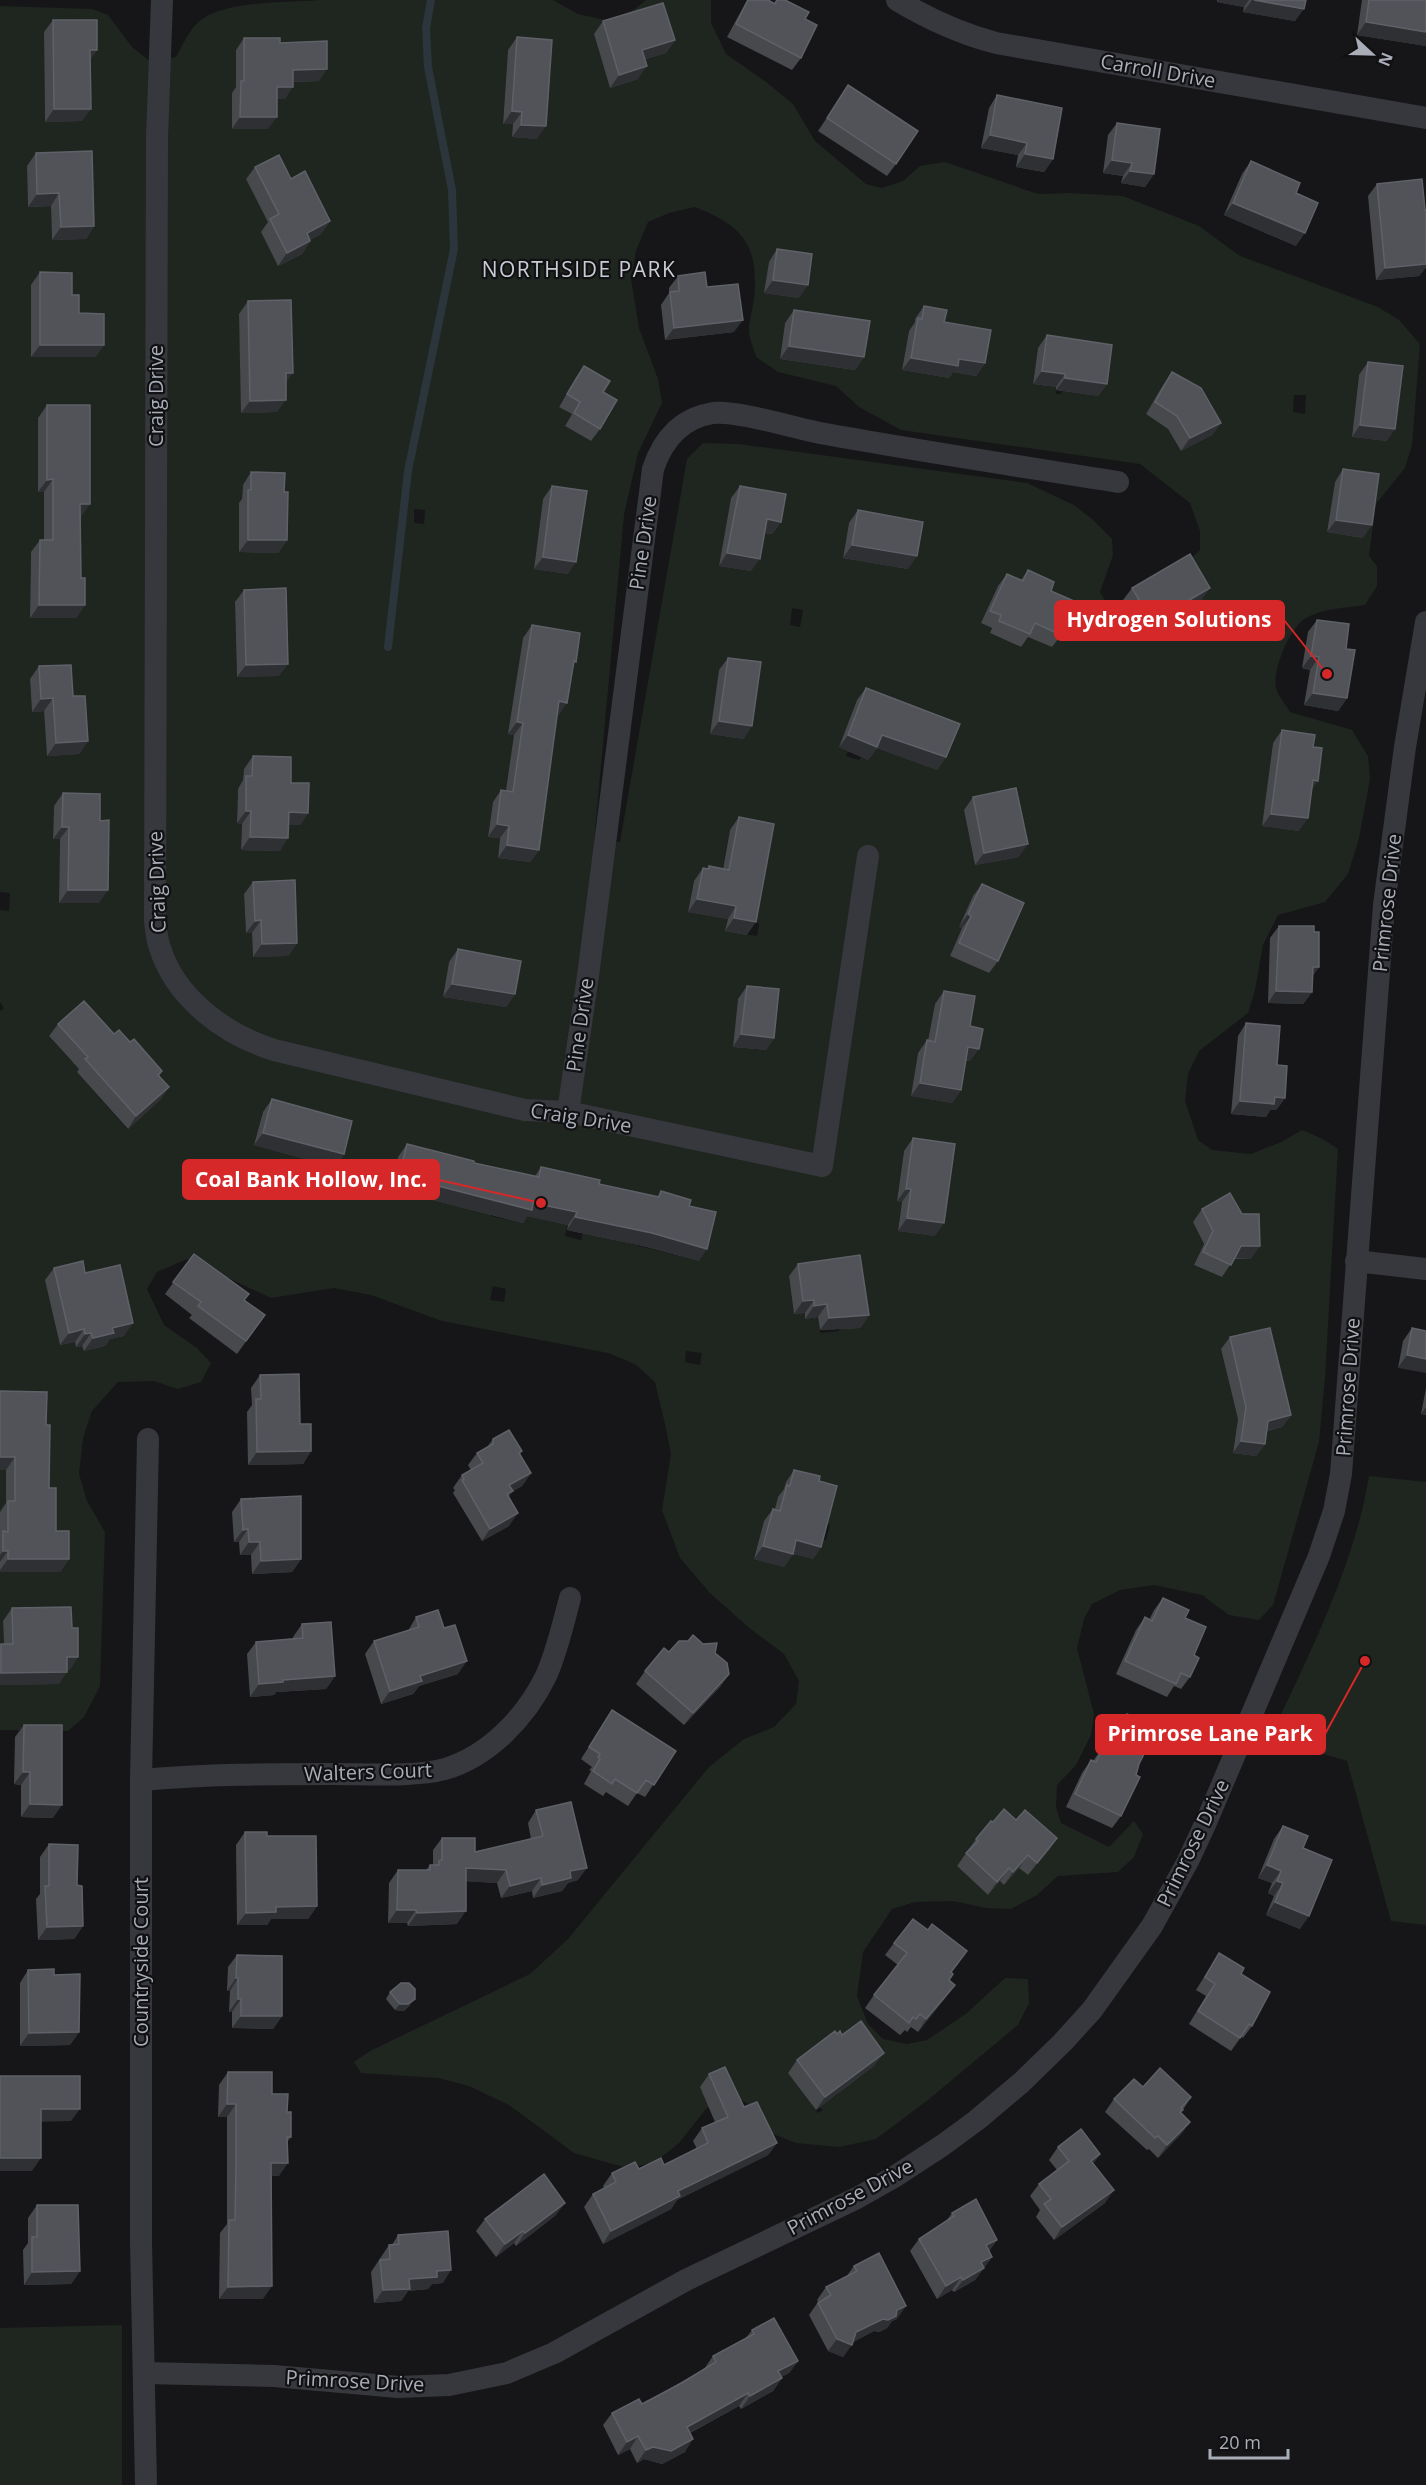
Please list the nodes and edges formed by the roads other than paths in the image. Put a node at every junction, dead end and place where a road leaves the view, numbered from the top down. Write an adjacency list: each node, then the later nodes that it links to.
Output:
1 (162, 0): 7 (street, Craig Drive)
2 (897, 0): 3 (street, Carroll Drive)
3 (1426, 118)
4 (1118, 482): 7 (street, Pine Drive)
5 (1426, 622): 8 (street, Primrose Drive)
6 (868, 856): 7 (street, Craig Drive)
7 (568, 1112)
8 (1356, 1261): 9 (street); 13 (street, Primrose Drive)
9 (1426, 1269)
10 (148, 1439): 12 (street, Countryside Court)
11 (570, 1598): 12 (street, Walters Court)
12 (141, 1780): 13 (street, Countryside Court)
13 (144, 2373): 14 (street, Countryside Court)
14 (146, 2485)

